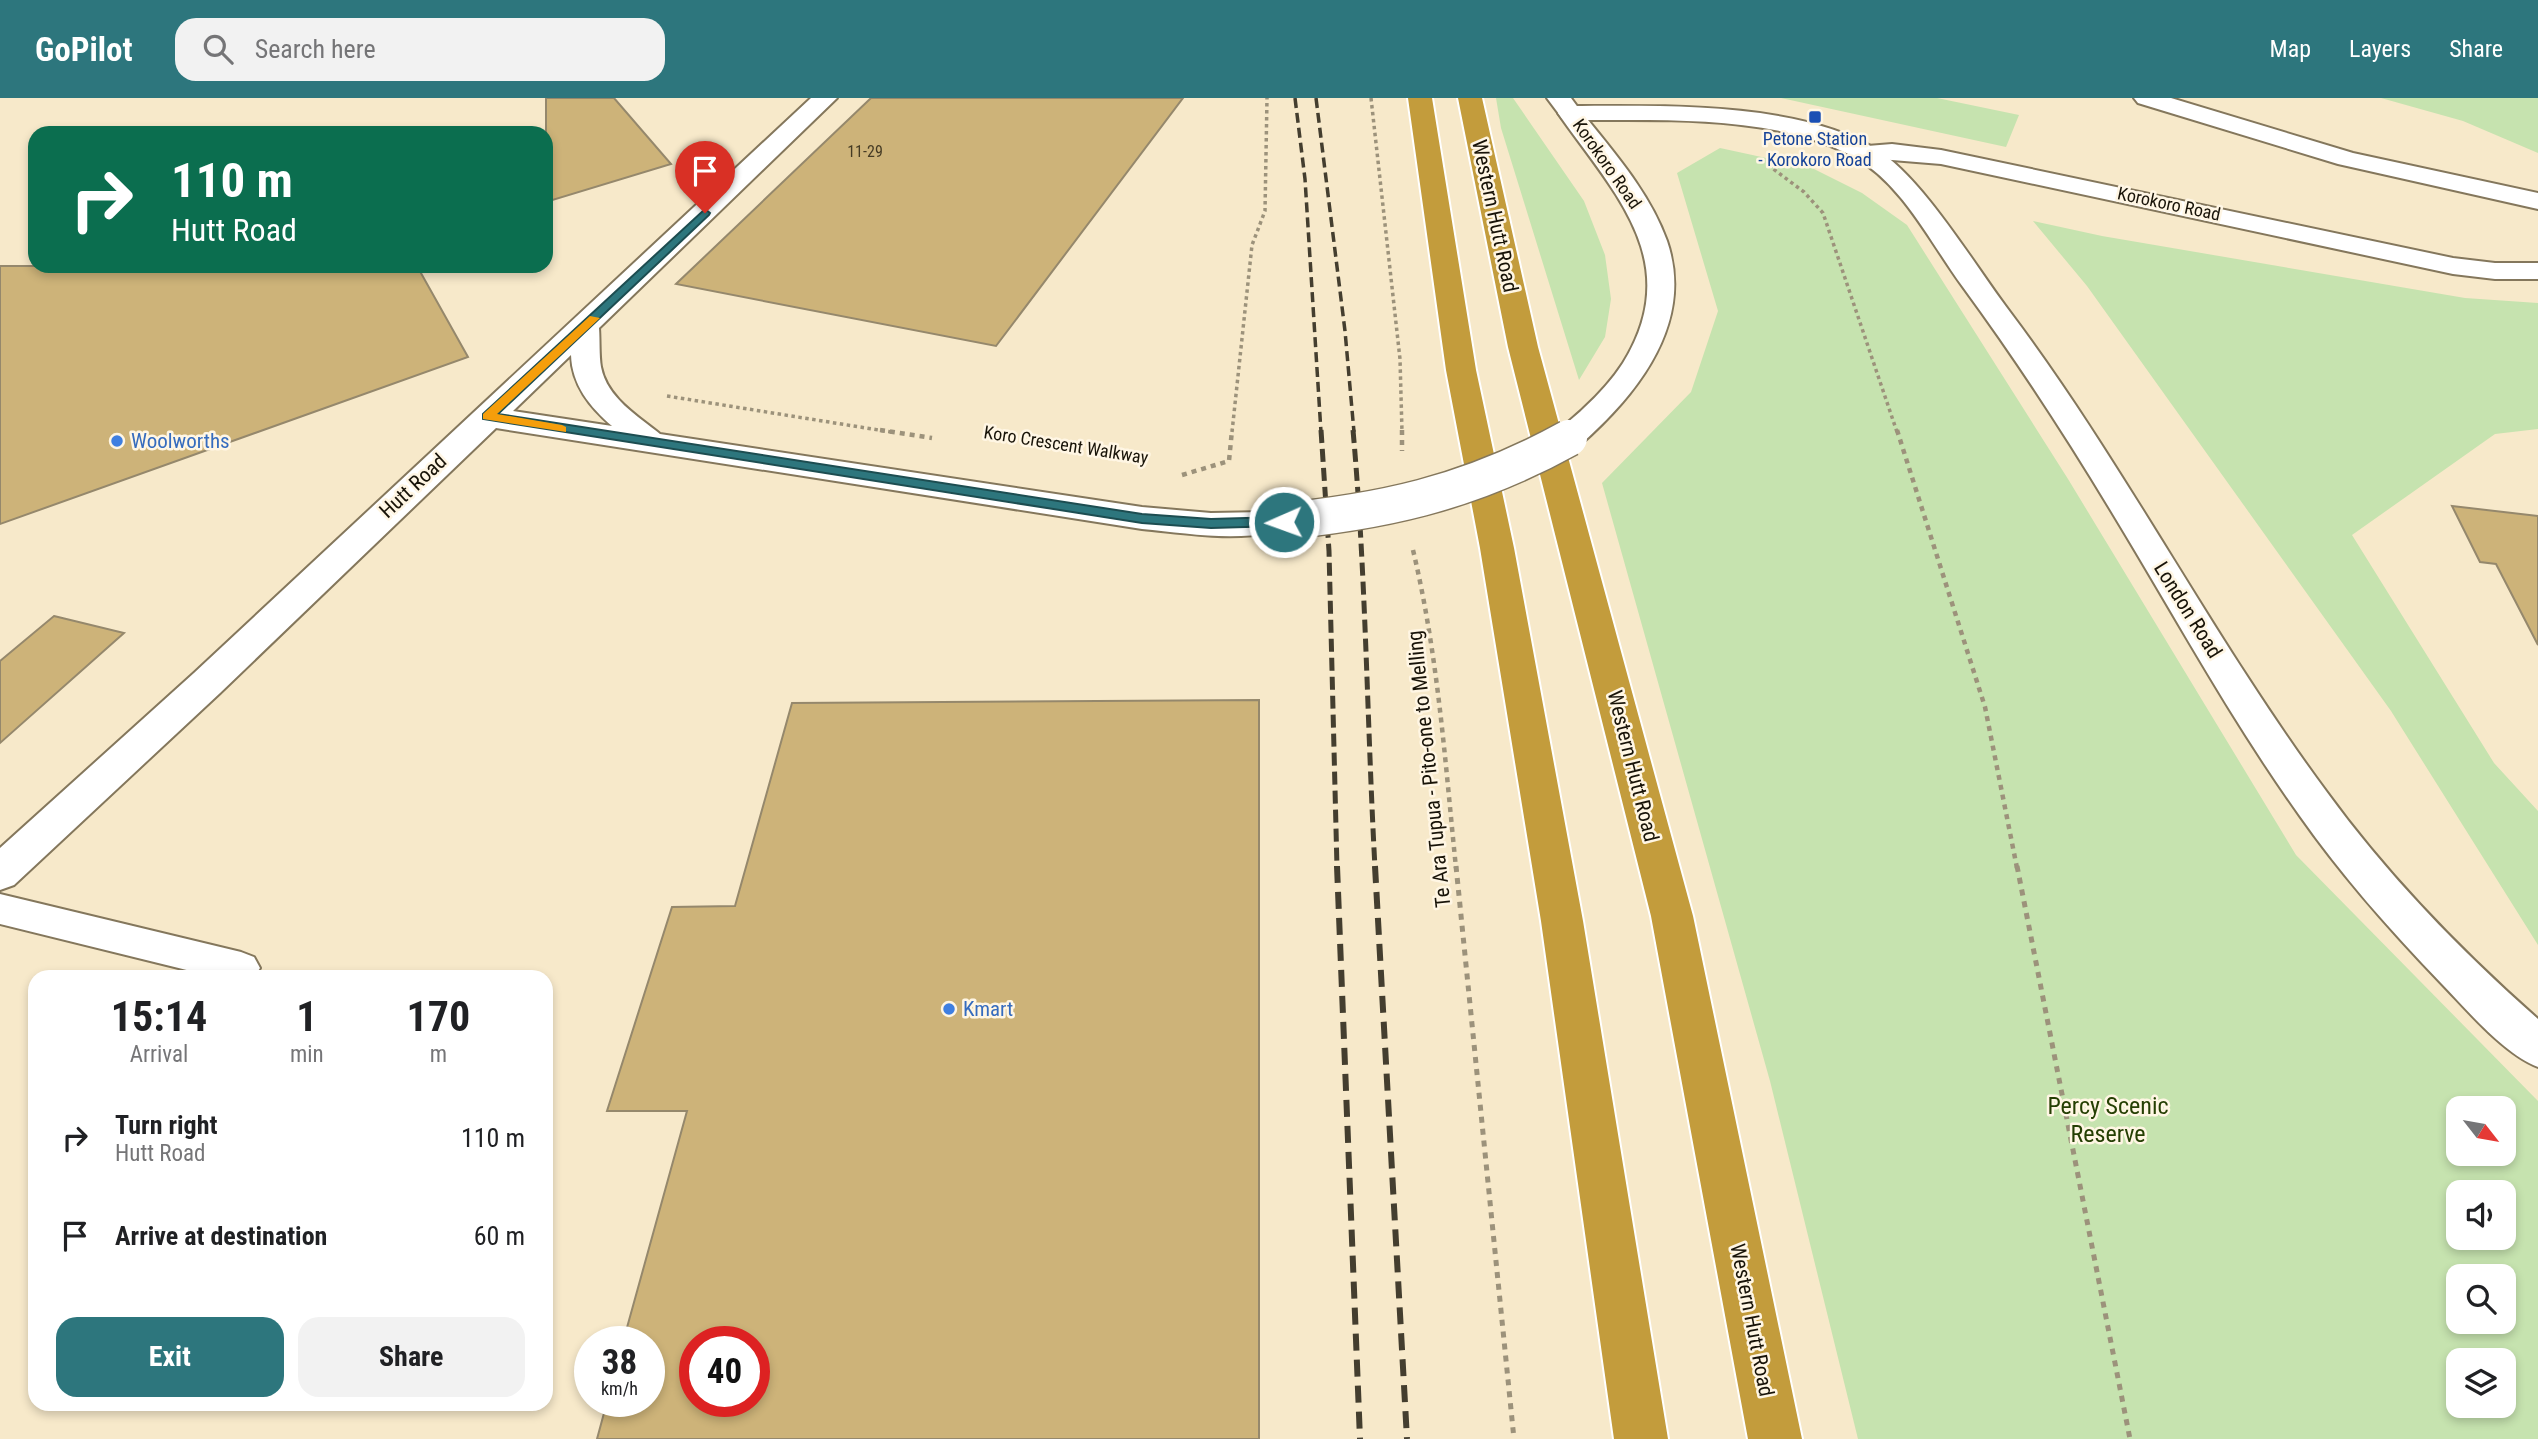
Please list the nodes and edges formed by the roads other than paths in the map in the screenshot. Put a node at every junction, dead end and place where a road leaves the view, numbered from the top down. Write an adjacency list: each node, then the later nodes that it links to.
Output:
1 (825, 98): 9 (street, Hutt Road)
2 (1420, 98): 16 (highway)
3 (1470, 98): 17 (highway, Western Hutt Road)
4 (2146, 98): 7 (street)
5 (1565, 105): 6 (street, Korokoro Road); 11 (street, Korokoro Road, bridge)
6 (1864, 152): 8 (street, Korokoro Road); 15 (street, London Road)
7 (2538, 201)
8 (2538, 271)
9 (585, 327): 10 (street, Hutt Road); 11 (street)
10 (488, 417): 11 (street, Korokoro Road); 12 (street, Hutt Road)
11 (654, 444)
12 (0, 873)
13 (0, 909): 14 (lane)
14 (241, 968)
15 (2538, 1047)
16 (1641, 1439)
17 (1775, 1439)

